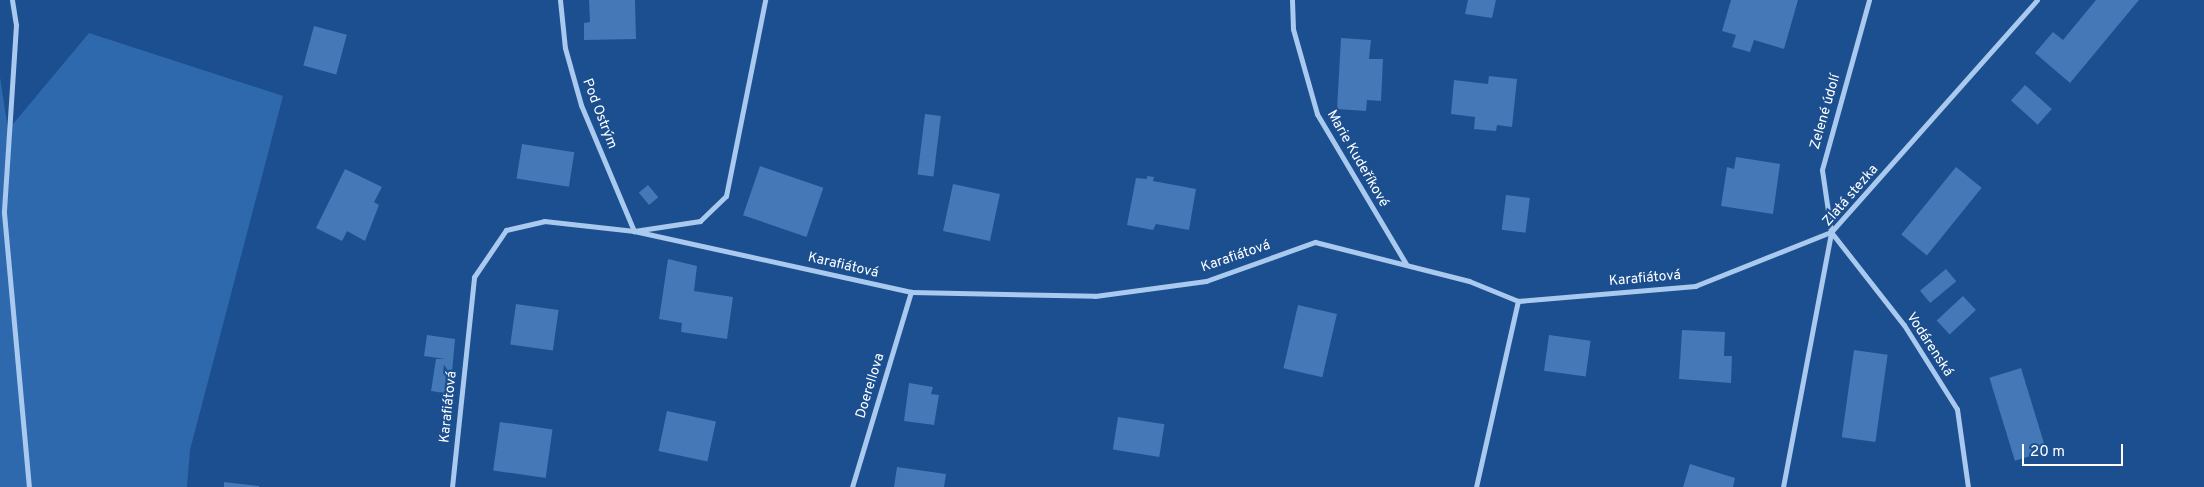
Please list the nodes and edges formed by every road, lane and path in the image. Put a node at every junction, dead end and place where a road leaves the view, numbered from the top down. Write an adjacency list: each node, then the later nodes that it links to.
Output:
1 (12, 0): 12 (street)
2 (560, 0): 7 (street, Pod Ostrým)
3 (765, 0): 7 (street, Karafiátová)
4 (1292, 0): 9 (street, Marie Kudeříkové)
5 (1869, 0): 8 (street, Zelené údolí)
6 (2037, 0): 8 (street, Zlatá stezka)
7 (634, 231): 10 (street, Karafiátová); 13 (street, Karafiátová)
8 (1831, 232): 11 (street, Karafiátová); 16 (street, Zlatá stezka); 17 (street, Vodárenská)
9 (1406, 264): 10 (street, Karafiátová); 11 (street, Karafiátová)
10 (911, 292): 14 (street, Doerellova)
11 (1518, 302): 15 (street)
12 (29, 487)
13 (452, 487)
14 (852, 487)
15 (1476, 487)
16 (1783, 487)
17 (1968, 487)

